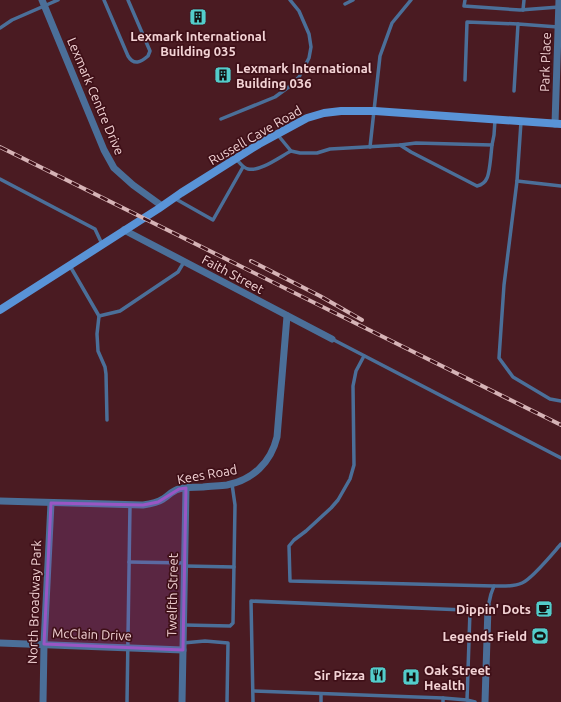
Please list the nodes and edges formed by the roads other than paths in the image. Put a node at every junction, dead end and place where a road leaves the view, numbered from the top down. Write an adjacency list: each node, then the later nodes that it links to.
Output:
1 (58, 0): 9 (lane)
2 (104, 0): 3 (lane)
3 (128, 0)
4 (290, 0): 19 (lane)
5 (353, 0): 10 (lane)
6 (411, 0): 18 (lane)
7 (465, 0): 12 (lane)
8 (524, 0): 12 (lane)
9 (43, 3): 15 (lane); 34 (street, Lexmark Centre Drive)
10 (345, 4)
11 (560, 9): 12 (lane); 14 (street, Park Place)
12 (523, 10)
13 (518, 24): 14 (lane); 16 (lane); 17 (lane)
14 (558, 27): 22 (street, Park Place)
15 (0, 28)
16 (465, 80)
17 (514, 91)
18 (374, 111): 20 (street, Russell Cave Road); 23 (street, Russell Cave Road); 26 (lane)
19 (221, 119)
20 (495, 120): 21 (street, Russell Cave Road); 25 (lane)
21 (521, 122): 22 (street, Russell Cave Road); 31 (lane)
22 (558, 124)
23 (276, 134): 27 (lane); 28 (street, Russell Cave Road)
24 (400, 145): 25 (lane); 25 (lane); 26 (lane)
25 (492, 146)
26 (370, 147): 27 (lane)
27 (291, 151): 29 (lane)
28 (235, 159): 29 (lane); 33 (street, Russell Cave Road)
29 (243, 167): 33 (lane)
30 (0, 178): 36 (lane)
31 (517, 181): 32 (lane); 44 (lane)
32 (561, 186)
33 (174, 198): 34 (street, Russell Cave Road)
34 (162, 206): 35 (street, Russell Cave Road)
35 (124, 230): 36 (street, Russell Cave Road); 37 (street, Faith Street)
36 (102, 244): 38 (street, Russell Cave Road)
37 (184, 262): 40 (lane); 41 (street, Faith Street)
38 (69, 264): 39 (street, Russell Cave Road); 40 (lane)
39 (0, 310)
40 (99, 316): 45 (lane)
41 (287, 316): 42 (street, Faith Street); 47 (street, Kees Road)
42 (332, 339): 43 (lane)
43 (364, 356): 46 (lane); 56 (lane)
44 (561, 401)
45 (107, 420)
46 (561, 458)
47 (232, 484): 48 (street, Kees Road); 55 (lane)
48 (186, 488): 51 (street, Kees Road); 54 (street, Twelfth Street)
49 (0, 501): 50 (street, Kees Road)
50 (50, 503): 51 (street, Kees Road); 61 (street, North Broadway Park)
51 (130, 504): 53 (lane)
52 (561, 544): 56 (lane)
53 (129, 562): 54 (lane); 63 (lane)
54 (185, 564): 55 (lane); 59 (street, Twelfth Street)
55 (234, 567): 59 (lane)
56 (494, 586): 57 (lane)
57 (488, 609): 58 (lane); 75 (street)
58 (470, 611): 64 (lane); 67 (lane)
59 (184, 625): 62 (street, Twelfth Street)
60 (0, 643): 61 (street, McClain Drive)
61 (44, 644): 63 (street, McClain Drive); 68 (street, North Broadway Park)
62 (183, 646): 63 (street, McClain Drive); 70 (street, Twelfth Street); 71 (lane)
63 (128, 648): 69 (lane)
64 (253, 691): 65 (lane); 72 (lane)
65 (321, 694): 66 (lane); 73 (lane)
66 (443, 700): 67 (lane)
67 (467, 700): 74 (lane)
68 (43, 702)
69 (127, 702)
70 (182, 702)
71 (227, 702)
72 (253, 702)
73 (321, 702)
74 (475, 702)
75 (484, 702)

